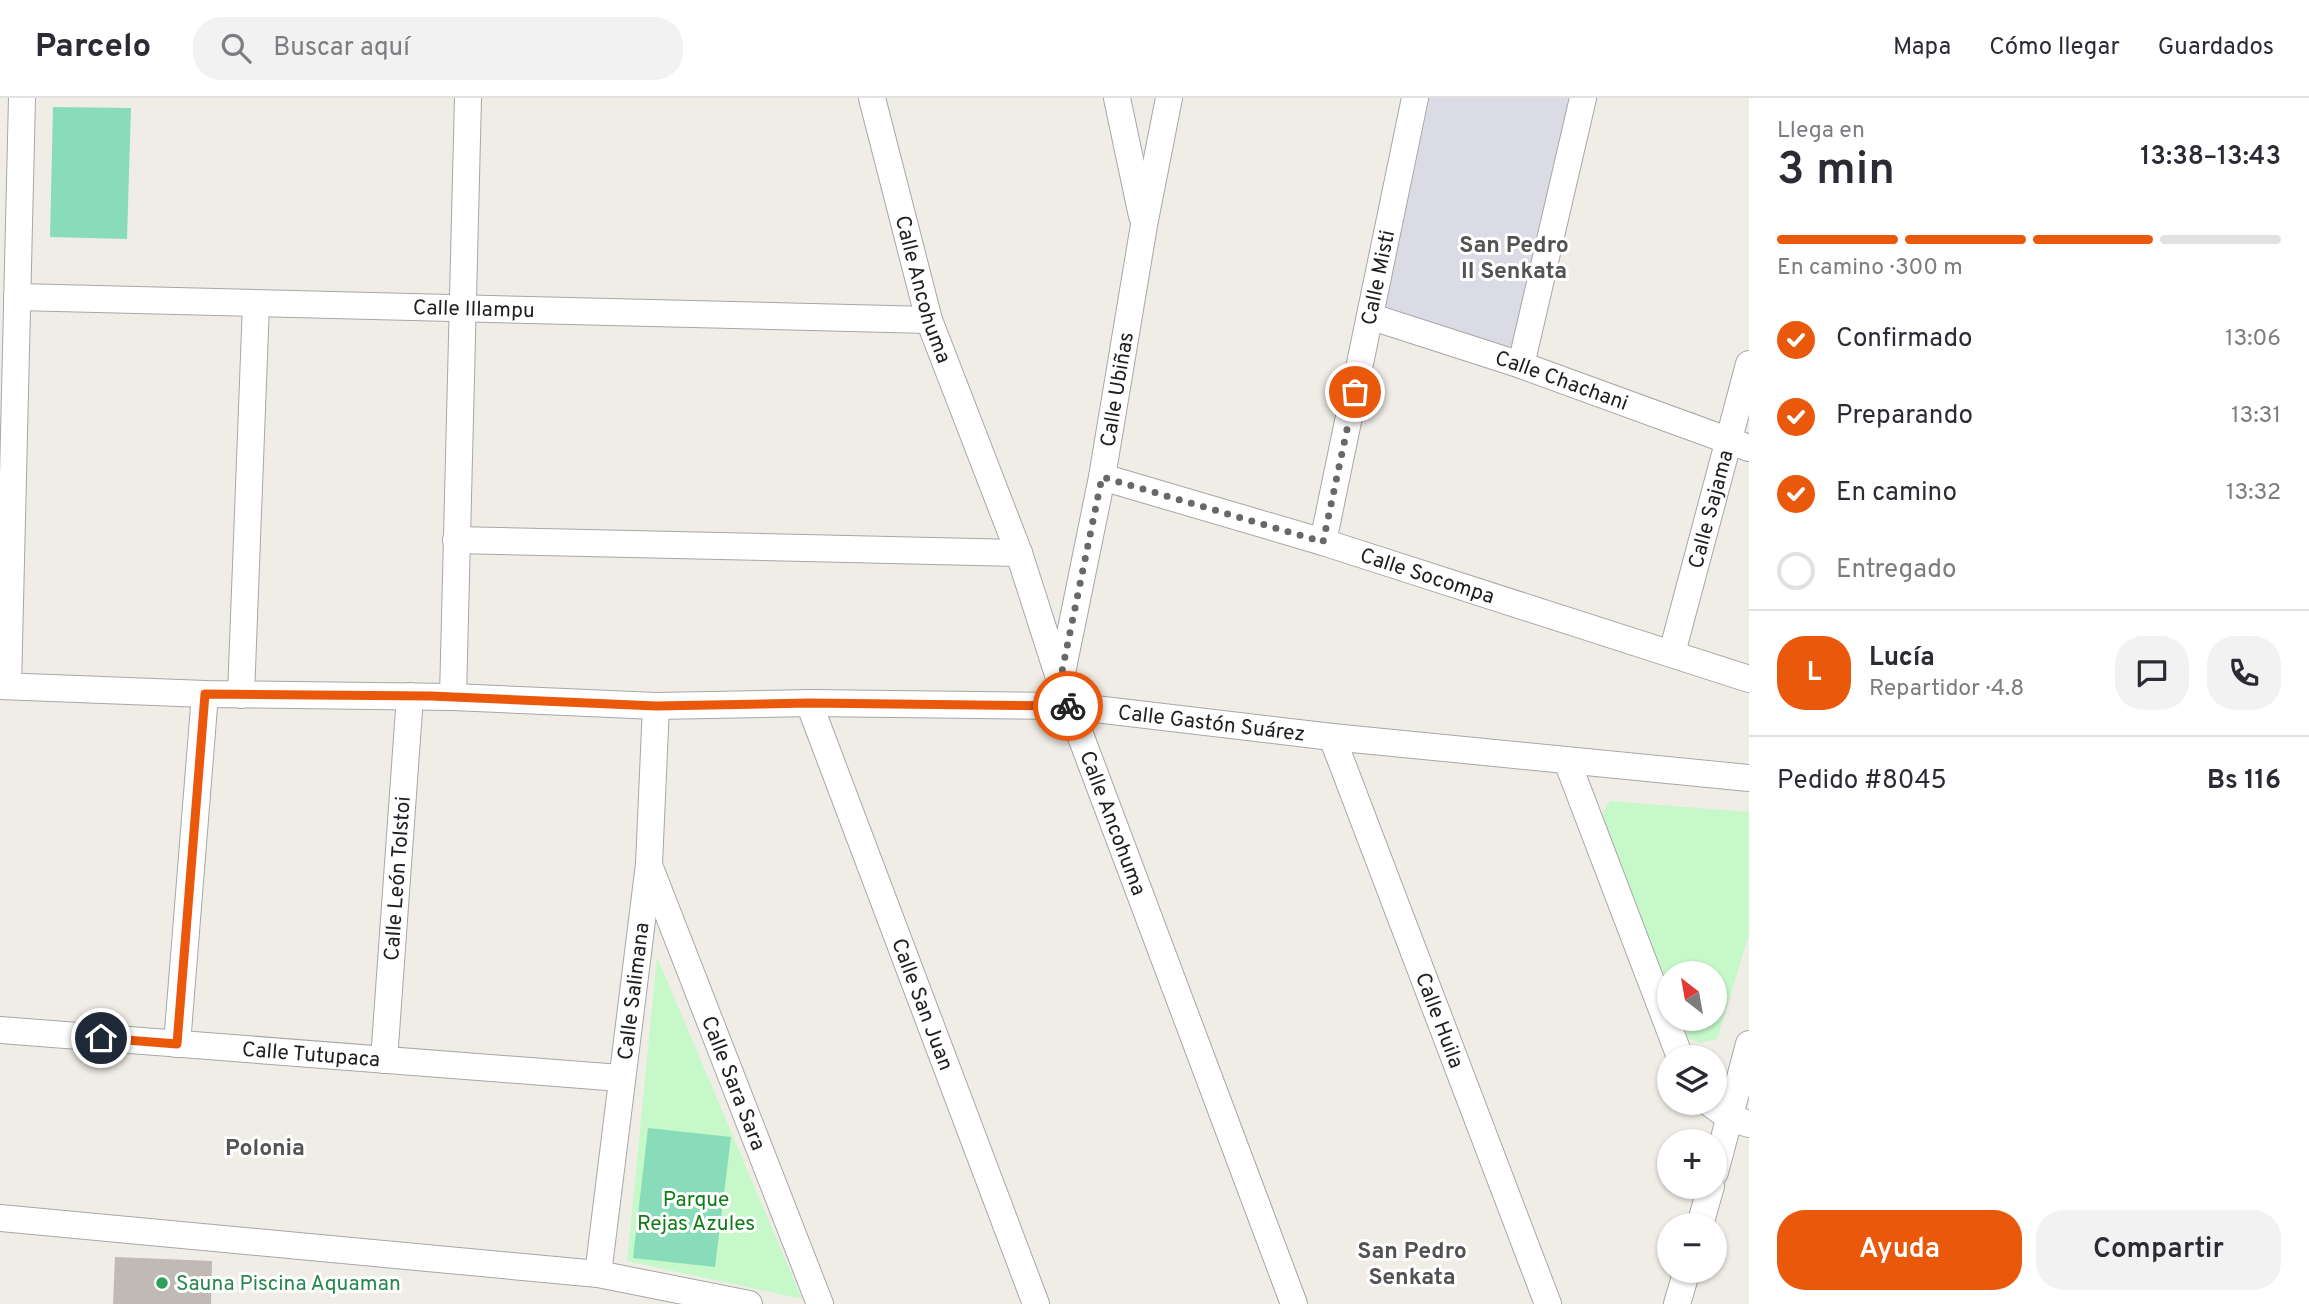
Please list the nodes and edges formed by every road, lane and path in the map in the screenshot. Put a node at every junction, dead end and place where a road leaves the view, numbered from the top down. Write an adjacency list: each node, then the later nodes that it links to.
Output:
1 (22, 98): 9 (street)
2 (468, 98): 12 (street)
3 (872, 98): 14 (street, Calle Ancohuma)
4 (1117, 98): 8 (street)
5 (1170, 98): 8 (street, Calle Ubiñas)
6 (1415, 98): 13 (street, Calle Misti)
7 (1583, 98): 16 (street)
8 (1144, 225): 19 (street, Calle Ubiñas)
9 (9, 267): 10 (street)
10 (17, 297): 11 (street, Calle Illampu); 18 (street)
11 (256, 304): 12 (street, Calle Illampu); 28 (street)
12 (462, 309): 14 (street, Calle Illampu); 20 (street)
13 (1371, 317): 16 (street, Calle Chachani); 21 (street, Calle Misti)
14 (929, 320): 22 (street, Calle Ancohuma)
15 (1749, 364): 17 (street, Calle Sajama)
16 (1521, 365): 17 (street, Calle Chachani)
17 (1738, 445): 23 (street, Calle Sajama)
18 (6, 470): 26 (street)
19 (1102, 477): 21 (street, Calle Socompa); 25 (street, Calle Ubiñas)
20 (456, 540): 22 (street); 30 (street)
21 (1323, 542): 23 (street, Calle Socompa)
22 (1019, 552): 25 (street, Calle Ancohuma)
23 (1672, 653): 24 (street, Calle Socompa)
24 (1749, 679)
25 (1060, 681): 33 (street, Calle Ancohuma)
26 (4, 686): 27 (street, Calle Gastón Suárez)
27 (205, 694): 28 (street, Calle Gastón Suárez); 39 (street)
28 (241, 695): 29 (street, Calle Gastón Suárez)
29 (410, 696): 30 (street, Calle Gastón Suárez); 42 (street, Calle León Tolstoi)
30 (453, 697): 32 (street, Calle Gastón Suárez)
31 (809, 703): 32 (street, Calle Gastón Suárez); 33 (street, Calle Gastón Suárez); 51 (street, Calle San Juan)
32 (656, 706): 37 (street, Calle Salimana)
33 (1070, 706): 34 (street, Calle Gastón Suárez); 52 (street, Calle Ancohuma)
34 (1332, 737): 35 (street, Calle Gastón Suárez); 53 (street, Calle Huila)
35 (1567, 761): 36 (street, Calle Gastón Suárez); 41 (street)
36 (1749, 778)
37 (649, 864): 43 (street, Calle Salimana); 50 (street, Calle Sara Sara)
38 (0, 1030): 39 (street, Calle Tutupaca)
39 (177, 1044): 42 (street, Calle Tutupaca)
40 (1749, 1044): 44 (street)
41 (1675, 1045)
42 (384, 1060): 43 (street, Calle Tutupaca)
43 (620, 1078): 47 (street, Calle Salimana)
44 (1740, 1121): 45 (street)
45 (1727, 1148)
46 (0, 1218): 47 (street)
47 (598, 1274): 49 (street)
48 (1683, 1283): 54 (street)
49 (749, 1304)
50 (820, 1304)
51 (1036, 1304)
52 (1294, 1304)
53 (1548, 1304)
54 (1677, 1304)

